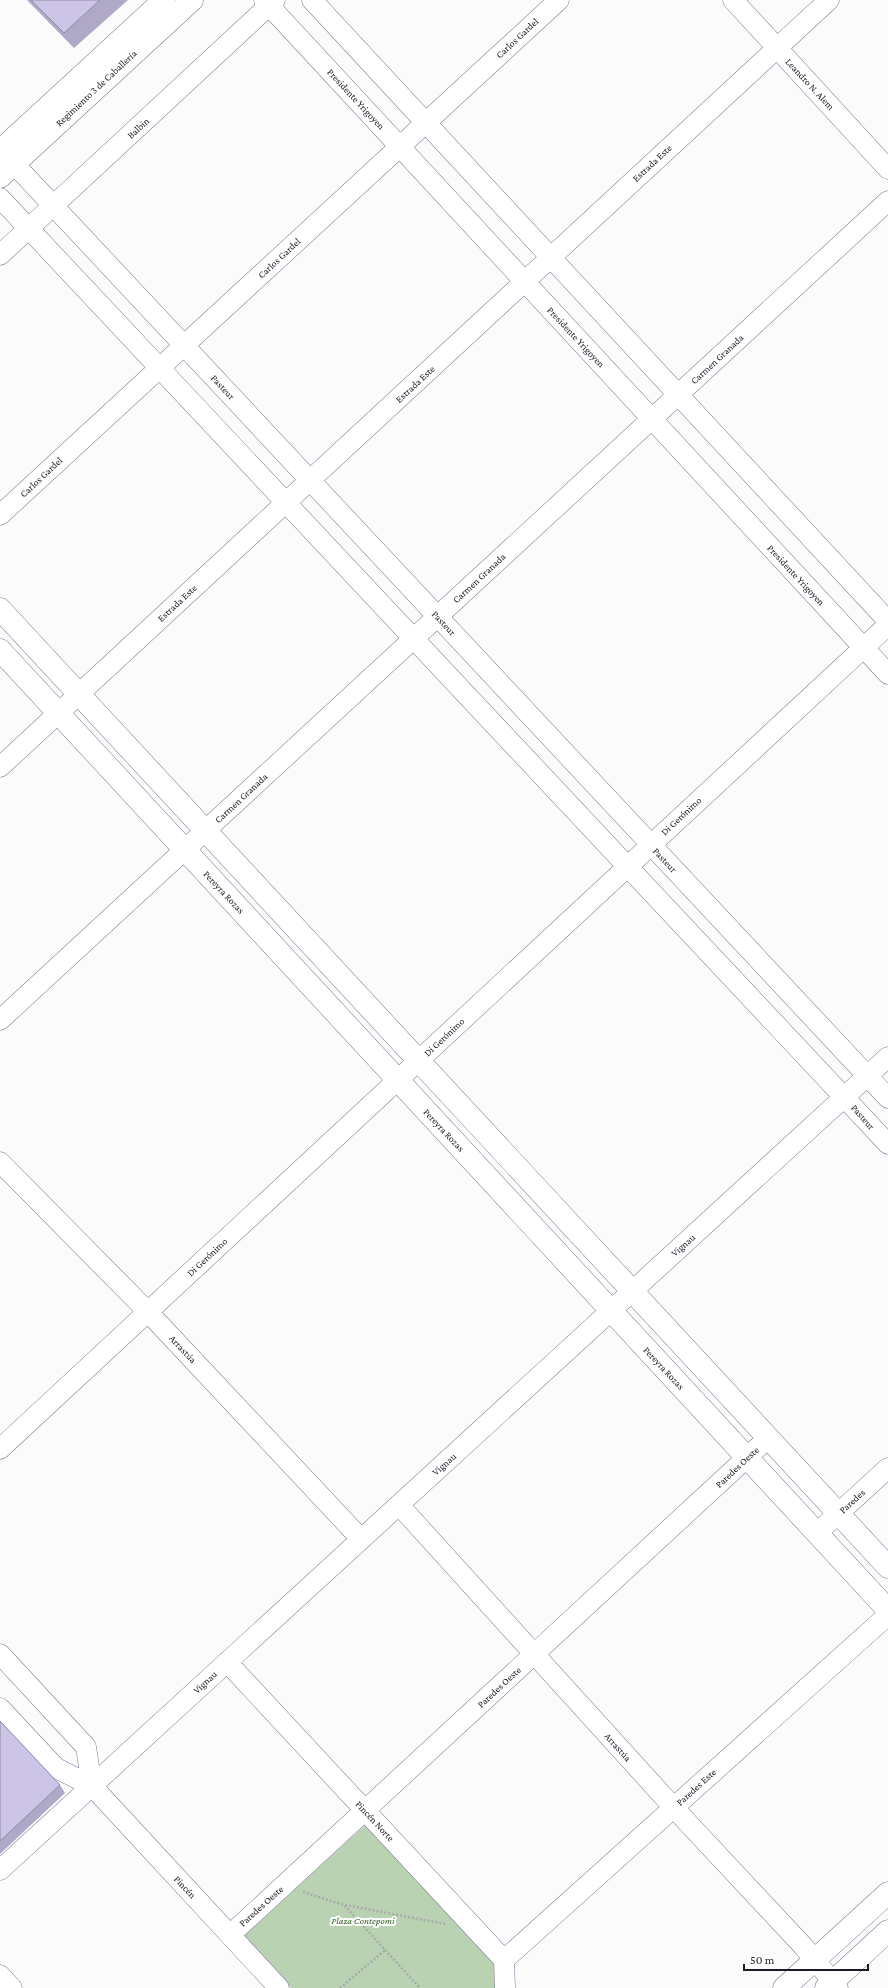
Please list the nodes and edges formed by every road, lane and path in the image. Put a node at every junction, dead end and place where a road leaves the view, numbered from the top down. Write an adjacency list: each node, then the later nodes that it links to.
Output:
1 (164, 0): 11 (street, Regimiento 3 de Caballería)
2 (192, 0): 11 (street, Regimiento 3 de Caballería)
3 (312, 0): 9 (street)
4 (559, 0): 9 (street, Carlos Gardel)
5 (733, 0): 8 (street, Leandro N. Alem)
6 (829, 0): 8 (street, Estrada Este)
7 (270, 2): 10 (street, Presidente Yrigoyen); 15 (street, Balbin)
8 (777, 48): 12 (street, Leandro N. Alem); 18 (street, Estrada Este)
9 (426, 122): 10 (street, Carlos Gardel); 18 (street)
10 (400, 146): 19 (street, Presidente Yrigoyen); 20 (street, Carlos Gardel)
11 (3, 158): 15 (street, Pasteur)
12 (888, 169)
13 (0, 198): 16 (street, Pasteur)
14 (888, 201): 22 (street, Carmen Granada)
15 (53, 206): 16 (street, Balbin); 20 (street, Pasteur)
16 (29, 229): 17 (street, Balbin); 21 (street, Pasteur)
17 (0, 255)
18 (551, 258): 19 (street, Estrada Este); 22 (street)
19 (525, 282): 23 (street, Presidente Yrigoyen); 24 (street, Estrada Este)
20 (184, 345): 21 (street, Carlos Gardel); 24 (street, Pasteur)
21 (160, 368): 25 (street, Pasteur); 26 (street, Carlos Gardel)
22 (678, 395): 23 (street, Carmen Granada); 29 (street)
23 (652, 419): 28 (street, Carmen Granada); 32 (street, Presidente Yrigoyen)
24 (310, 480): 25 (street, Estrada Este); 28 (street, Pasteur)
25 (286, 502): 31 (street, Pasteur); 35 (street, Estrada Este)
26 (0, 515)
27 (0, 609): 35 (street)
28 (438, 616): 31 (street, Carmen Granada); 39 (street, Pasteur)
29 (888, 621)
30 (888, 624): 32 (street, Di Gerónimo)
31 (414, 638): 38 (street, Carmen Granada); 41 (street, Pasteur)
32 (863, 647): 34 (street, Presidente Yrigoyen); 39 (street, Di Gerónimo)
33 (0, 650): 36 (street, Pereyra Rozas)
34 (888, 674)
35 (79, 694): 36 (street, Estrada Este); 38 (street)
36 (58, 713): 37 (street, Estrada Este); 40 (street, Pereyra Rozas)
37 (0, 767)
38 (205, 831): 40 (street, Carmen Granada); 44 (street)
39 (651, 845): 41 (street, Di Gerónimo); 45 (street, Pasteur)
40 (184, 850): 42 (street, Carmen Granada); 46 (street, Pereyra Rozas)
41 (628, 866): 44 (street, Di Gerónimo); 47 (street, Pasteur)
42 (0, 1020)
43 (888, 1057): 45 (street, Vignau)
44 (418, 1060): 46 (street, Di Gerónimo); 51 (street)
45 (867, 1076): 47 (street, Vignau); 48 (street, Pasteur)
46 (397, 1080): 52 (street, Pereyra Rozas); 53 (street, Di Gerónimo)
47 (845, 1096): 49 (street, Pasteur); 51 (street, Vignau)
48 (888, 1098)
49 (888, 1144)
50 (0, 1162): 53 (street, Arrastúa)
51 (632, 1291): 52 (street, Vignau); 54 (street)
52 (611, 1311): 56 (street, Pereyra Rozas); 58 (street, Vignau)
53 (148, 1312): 55 (street, Di Gerónimo); 61 (street, Arrastúa)
54 (768, 1438): 56 (street, Paredes Oeste); 59 (street)
55 (0, 1449)
56 (747, 1458): 60 (street, Pereyra Rozas); 66 (street, Paredes Oeste)
57 (888, 1468): 59 (street, Paredes)
58 (399, 1505): 61 (street, Vignau); 66 (street, Arrastúa)
59 (838, 1513): 60 (street, Paredes); 62 (street)
60 (816, 1533): 63 (street, Pereyra Rozas)
61 (361, 1539): 67 (street, Vignau)
62 (888, 1567)
63 (888, 1610)
64 (888, 1615): 70 (street, Paredes Este)
65 (0, 1654): 69 (street)
66 (535, 1654): 70 (street, Arrastúa); 71 (street, Paredes Oeste)
67 (227, 1662): 69 (street, Vignau); 71 (street, Pincén Norte)
68 (0, 1708): 69 (street, Pincén)
69 (92, 1786): 72 (street, Vignau); 78 (street, Pincén)
70 (674, 1808): 80 (street, Paredes Este); 81 (street, Arrastúa)
71 (366, 1811): 78 (street, Paredes Oeste); 80 (street, Pincén Norte)
72 (0, 1870)
73 (302, 1892): 75 (path)
74 (888, 1893): 81 (street)
75 (344, 1905): 76 (path); 79 (path)
76 (449, 1925)
77 (888, 1931): 83 (street)
78 (230, 1935): 86 (street, Pincén)
79 (385, 1950): 87 (path); 88 (path)
80 (504, 1960): 89 (street)
81 (814, 1961): 83 (street, Arrastúa); 84 (street)
82 (0, 1975): 85 (street)
83 (833, 1986)
84 (788, 1987)
85 (12, 1988)
86 (279, 1988)
87 (340, 1988)
88 (420, 1988)
89 (505, 1988)

